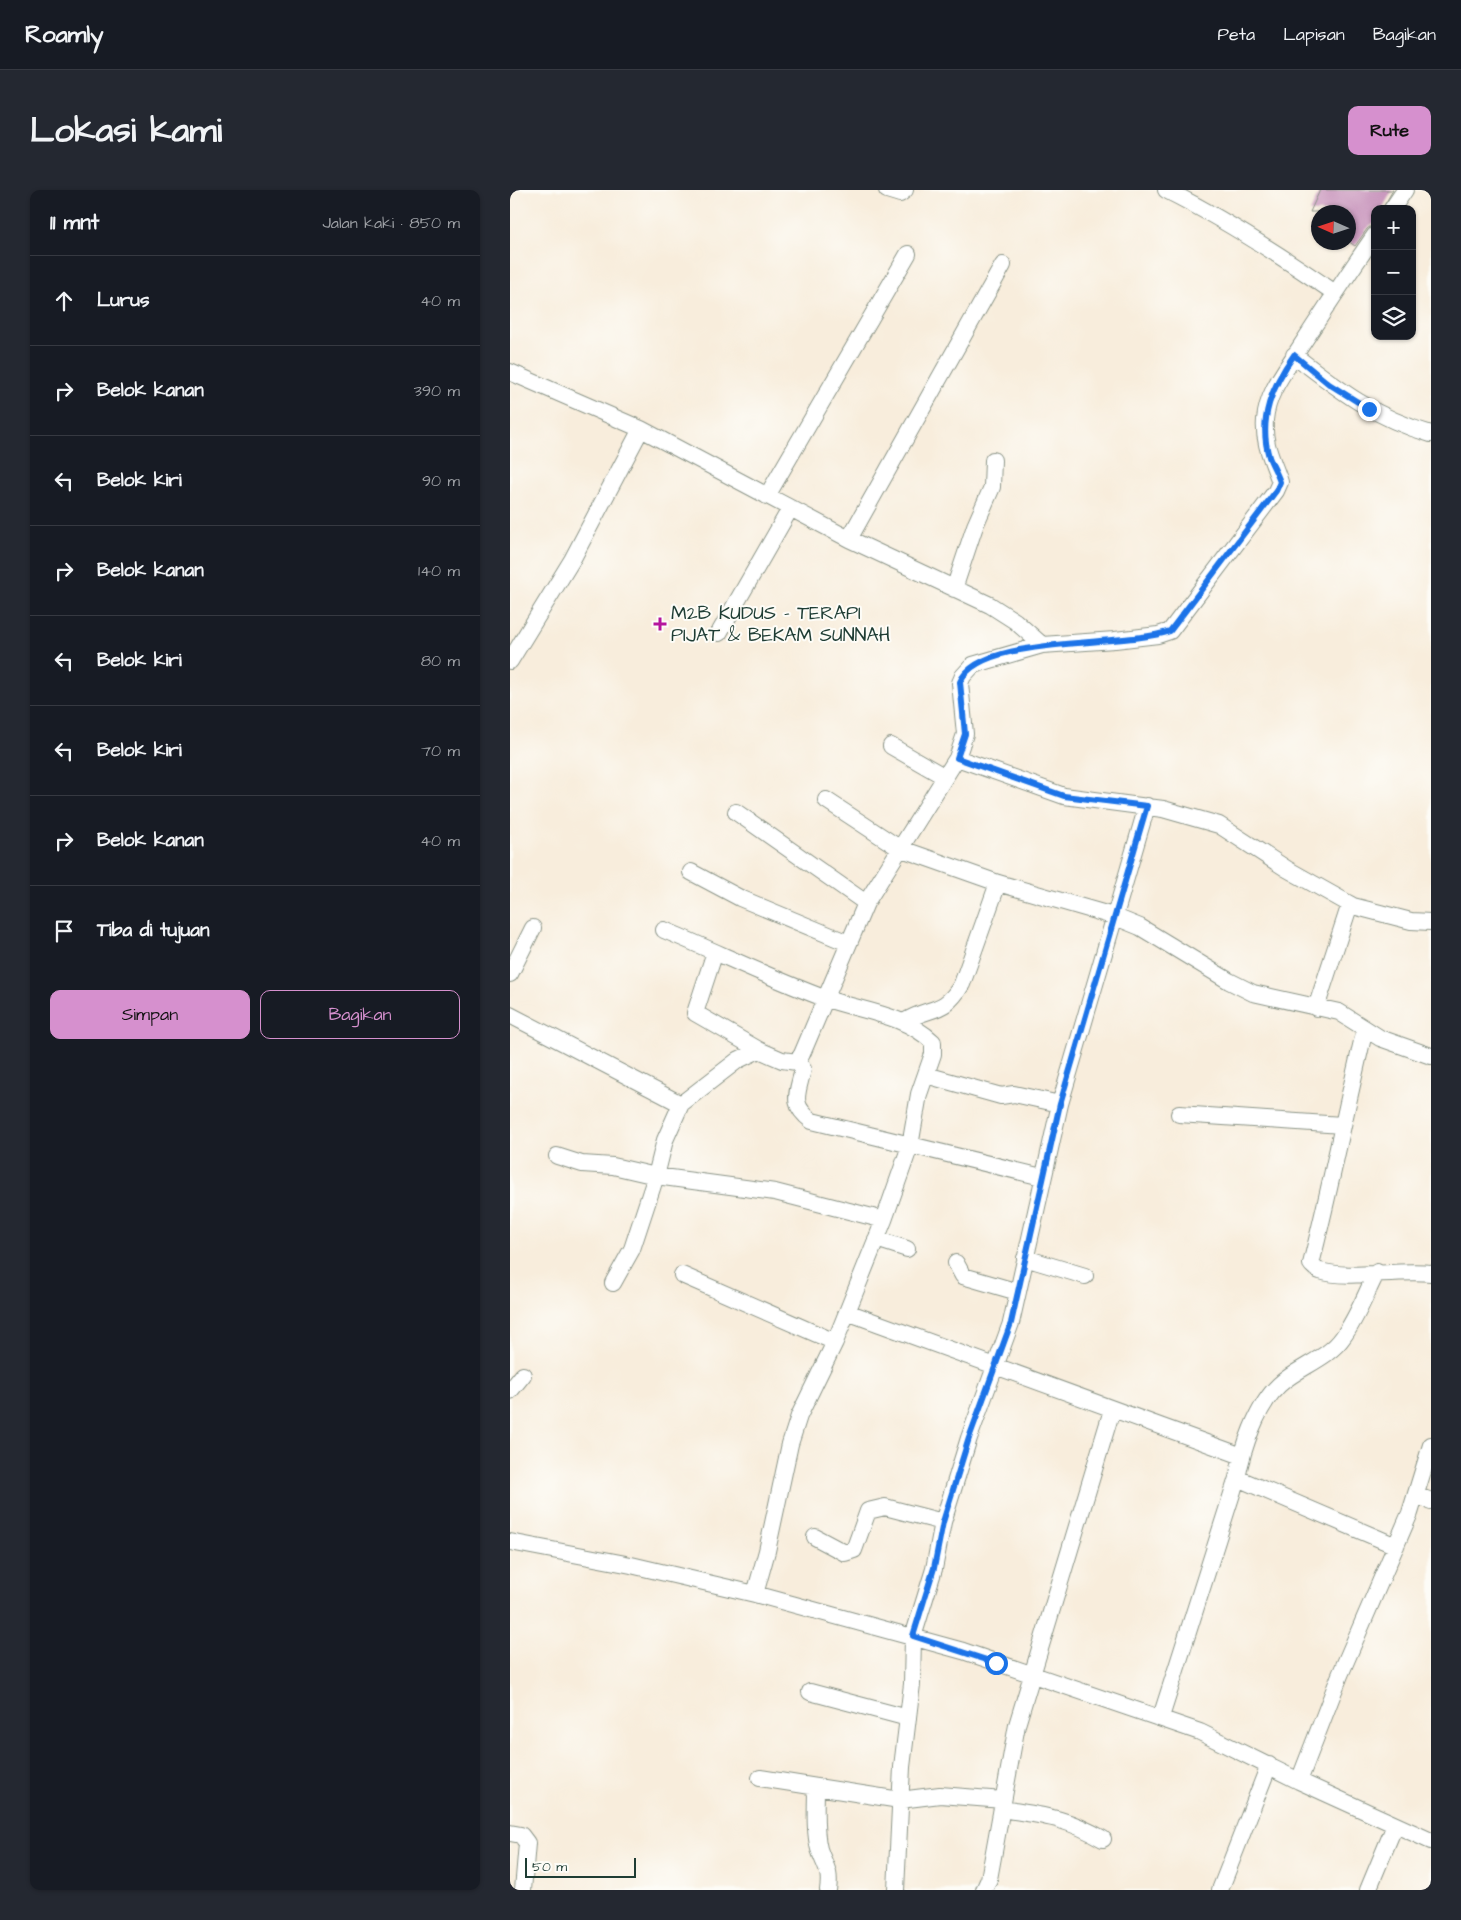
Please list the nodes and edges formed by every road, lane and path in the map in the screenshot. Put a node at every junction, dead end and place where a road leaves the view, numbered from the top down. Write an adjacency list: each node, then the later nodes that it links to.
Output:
1 (887, 190): 2 (street)
2 (905, 190)
3 (1166, 190): 9 (street)
4 (1405, 190): 5 (street)
5 (1395, 205)
6 (1371, 241): 9 (street)
7 (908, 254): 15 (street)
8 (1003, 265): 17 (street)
9 (1335, 293): 10 (street)
10 (1294, 355): 13 (street); 20 (street)
11 (510, 372): 12 (street)
12 (641, 430): 15 (street); 21 (street)
13 (1431, 434)
14 (993, 460): 18 (street)
15 (767, 496): 16 (street)
16 (790, 509): 17 (street); 19 (street)
17 (849, 539): 18 (street)
18 (954, 588): 20 (street)
19 (719, 633)
20 (1042, 645): 23 (street)
21 (510, 661)
22 (891, 746): 24 (street)
23 (957, 758): 24 (street); 26 (street)
24 (945, 777): 28 (street)
25 (826, 800): 28 (street)
26 (1147, 806): 32 (street); 33 (street)
27 (736, 812): 31 (street)
28 (898, 848): 30 (street); 31 (street)
29 (691, 872): 37 (street)
30 (998, 883): 33 (street); 43 (street)
31 (866, 903): 37 (street)
32 (1350, 904): 34 (street); 41 (street)
33 (1113, 916): 41 (street); 50 (street)
34 (1431, 922)
35 (533, 928): 39 (street)
36 (664, 930): 38 (street)
37 (848, 943): 40 (street)
38 (715, 952): 40 (street); 45 (street)
39 (510, 974)
40 (824, 998): 43 (street); 47 (street)
41 (1316, 1008): 44 (street)
42 (510, 1015): 49 (street)
43 (904, 1022): 48 (street)
44 (1365, 1029): 46 (street); 52 (street)
45 (759, 1050): 47 (street); 49 (street)
46 (1431, 1056)
47 (796, 1062): 53 (street)
48 (926, 1075): 50 (street); 53 (street)
49 (681, 1104): 55 (street)
50 (1060, 1104): 56 (street)
51 (1179, 1114): 52 (street)
52 (1342, 1125): 62 (street)
53 (910, 1146): 56 (street); 57 (street)
54 (557, 1156): 55 (street)
55 (656, 1176): 57 (street); 66 (street)
56 (1042, 1177): 60 (street)
57 (884, 1220): 58 (street)
58 (876, 1239): 59 (street); 68 (street)
59 (907, 1249)
60 (1025, 1258): 65 (street); 67 (street)
61 (956, 1263): 67 (street)
62 (1377, 1272): 63 (street); 75 (street)
63 (1431, 1273)
64 (682, 1275): 69 (street)
65 (1085, 1276)
66 (613, 1283)
67 (1018, 1292): 70 (street)
68 (847, 1312): 69 (street); 70 (street)
69 (836, 1342): 82 (street)
70 (996, 1367): 73 (street); 78 (street)
71 (522, 1375): 72 (street)
72 (510, 1392)
73 (1112, 1410): 75 (street); 84 (street)
74 (1431, 1445): 77 (street)
75 (1242, 1456): 76 (street)
76 (1237, 1478): 81 (street); 86 (street)
77 (1424, 1498): 81 (street)
78 (943, 1522): 79 (street); 83 (street)
79 (815, 1538)
80 (510, 1542): 82 (street)
81 (1396, 1546): 90 (street)
82 (755, 1594): 83 (street)
83 (913, 1636): 84 (street); 87 (street)
84 (1032, 1675): 86 (street); 93 (street)
85 (810, 1692): 87 (street)
86 (1160, 1717): 88 (street)
87 (908, 1718): 92 (street)
88 (1269, 1765): 90 (street); 102 (street)
89 (760, 1778): 91 (street)
90 (1300, 1781): 94 (street)
91 (816, 1787): 92 (street); 99 (street)
92 (900, 1800): 93 (street); 100 (street)
93 (1002, 1804): 96 (street); 101 (street)
94 (1395, 1825): 97 (street); 103 (street)
95 (510, 1833): 98 (street)
96 (1103, 1839)
97 (1431, 1841)
98 (523, 1890)
99 (828, 1890)
100 (896, 1890)
101 (984, 1890)
102 (1220, 1890)
103 (1368, 1890)

